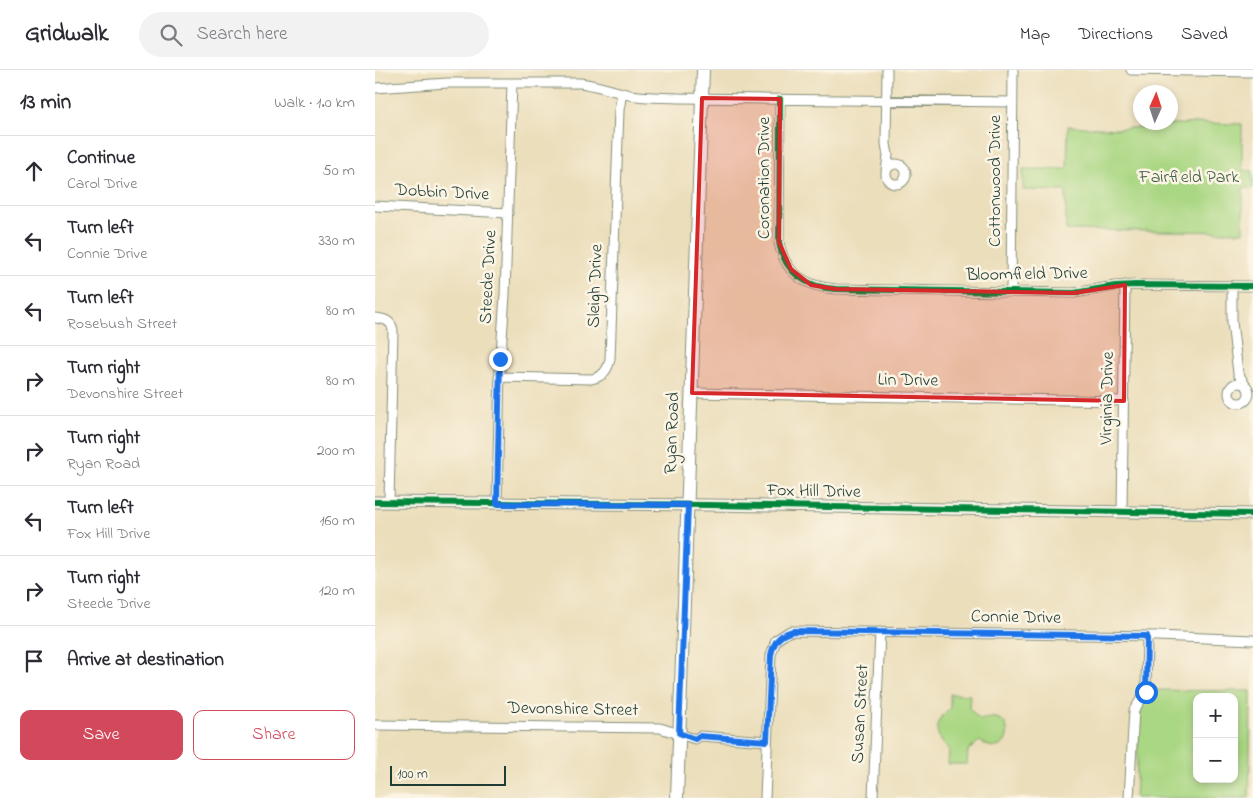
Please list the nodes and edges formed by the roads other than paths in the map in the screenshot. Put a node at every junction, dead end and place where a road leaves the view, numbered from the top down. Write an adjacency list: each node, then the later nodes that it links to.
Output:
1 (703, 70): 9 (main road, Ryan Road)
2 (887, 70): 11 (street)
3 (1013, 70): 12 (street, Cottonwood Drive)
4 (1131, 70): 5 (street)
5 (1253, 72)
6 (512, 83): 7 (street); 8 (street); 17 (street, Steede Drive)
7 (375, 88)
8 (622, 93): 9 (street); 25 (street, Sleigh Drive)
9 (702, 98): 10 (street); 28 (main road, Ryan Road)
10 (780, 99): 11 (street); 18 (street, Coronation Drive)
11 (887, 100): 12 (street); 13 (street)
12 (1013, 102): 22 (street, Cottonwood Drive)
13 (888, 155): 14 (street); 15 (street)
14 (903, 165): 15 (street); 15 (street)
15 (886, 172)
16 (375, 206): 17 (street, Dobbin Drive)
17 (508, 213): 25 (street, Steede Drive)
18 (802, 280): 22 (street, Bloomfield Drive)
19 (1125, 285): 20 (street, Bloomfield Drive); 22 (street, Bloomfield Drive); 29 (street, Virginia Drive)
20 (1232, 286): 21 (street, Bloomfield Drive); 24 (street)
21 (1253, 286)
22 (1011, 292)
23 (375, 318): 31 (street)
24 (1237, 374): 26 (street); 27 (street)
25 (499, 377): 32 (street, Steede Drive)
26 (1245, 385): 27 (street); 27 (street)
27 (1232, 386)
28 (692, 393): 29 (street, Lin Drive); 33 (main road, Ryan Road)
29 (1124, 401): 34 (street, Virginia Drive)
30 (375, 502): 31 (street, Fox Hill Drive)
31 (389, 502): 32 (street, Fox Hill Drive)
32 (497, 504): 33 (street, Fox Hill Drive)
33 (688, 505): 34 (street, Fox Hill Drive); 40 (main road, Ryan Road)
34 (1122, 512): 35 (street, Fox Hill Drive)
35 (1253, 514)
36 (880, 632): 37 (street, Connie Drive); 41 (street, Connie Drive); 44 (street, Susan Street)
37 (1147, 636): 38 (street, Connie Drive); 45 (street)
38 (1253, 640)
39 (375, 725): 40 (street, Devonshire Street)
40 (679, 733): 41 (street, Devonshire Street); 42 (main road, Ryan Road)
41 (767, 741): 43 (street)
42 (677, 798)
43 (765, 798)
44 (873, 798)
45 (1129, 798)

